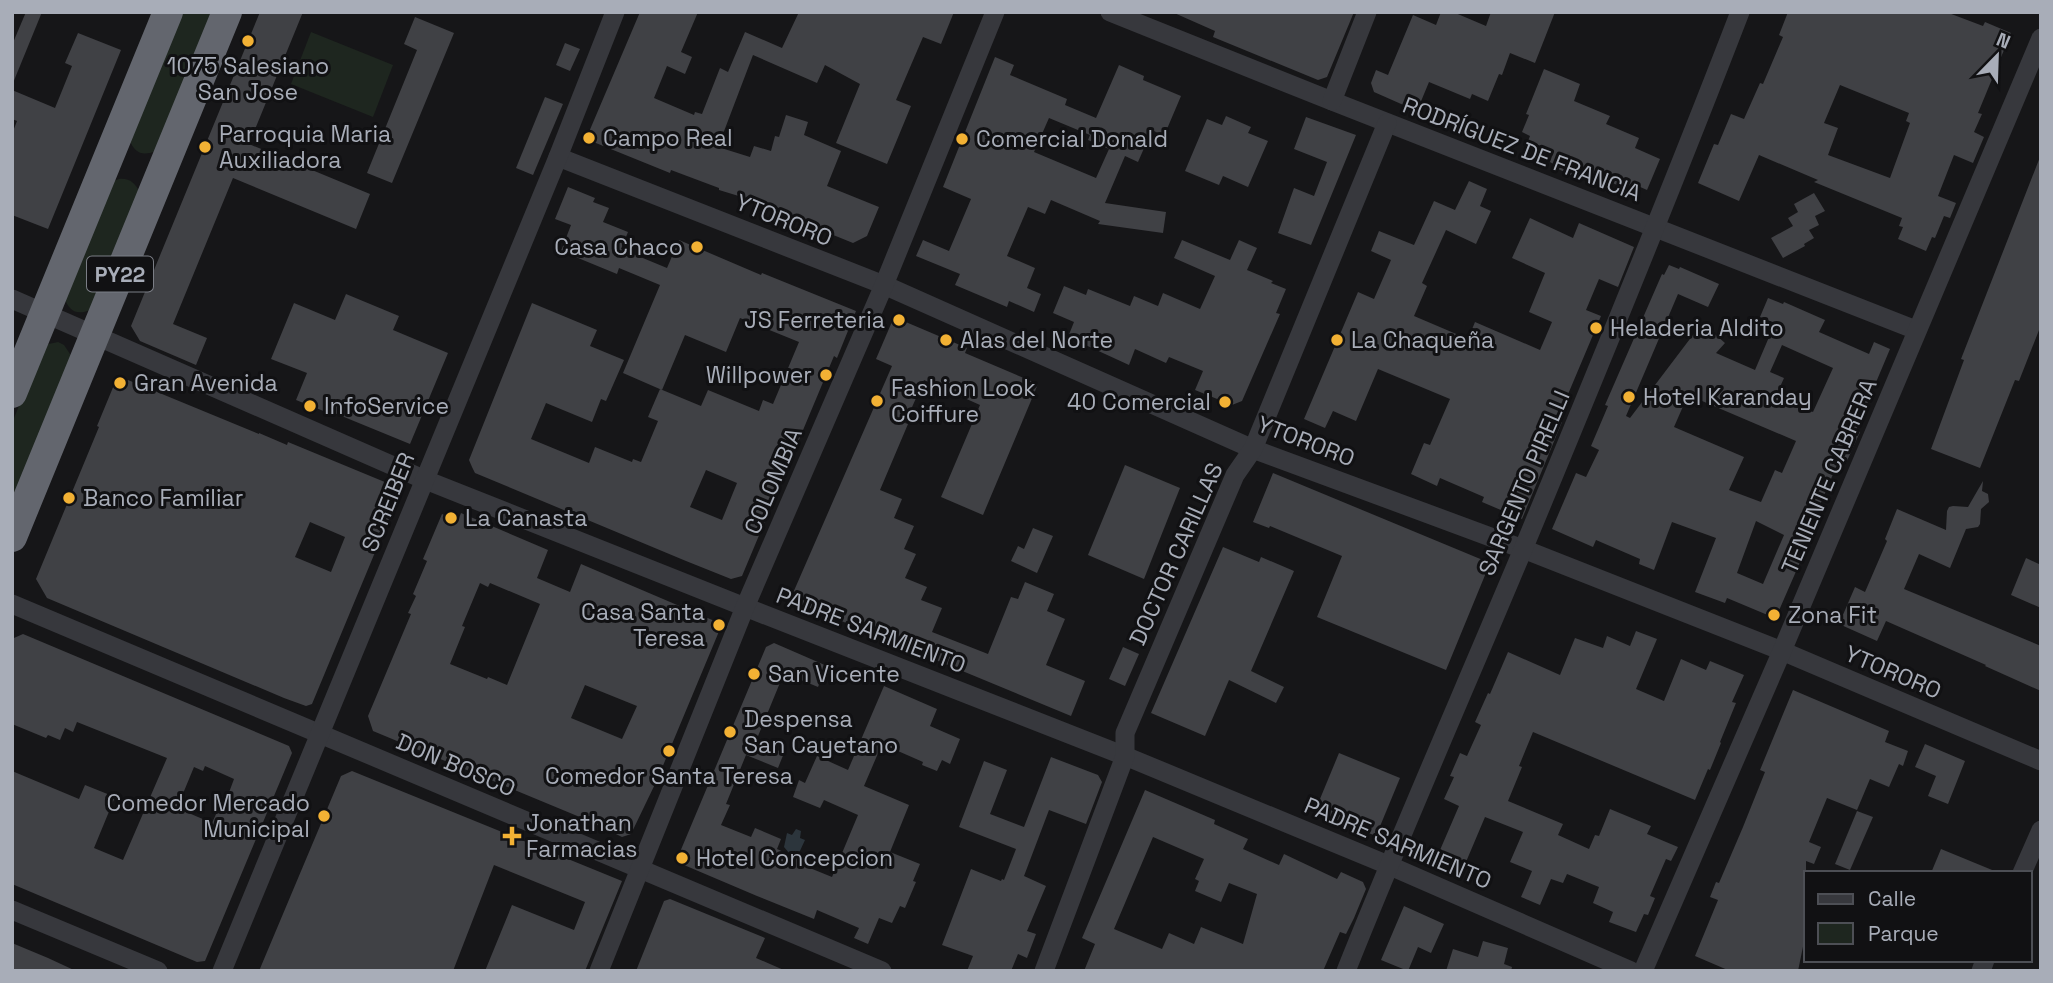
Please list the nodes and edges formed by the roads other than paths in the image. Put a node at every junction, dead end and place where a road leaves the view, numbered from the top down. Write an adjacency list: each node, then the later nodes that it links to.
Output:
1 (168, 12): 15 (highway, PY22)
2 (227, 12): 17 (highway, PY22)
3 (615, 12): 11 (street, SCREIBER)
4 (995, 12): 13 (street, COLOMBIA)
5 (1110, 12): 9 (street, RODRÍGUEZ DE FRANCIA)
6 (1367, 12): 9 (street)
7 (1740, 12): 12 (street, SARGENTO PIRELLI)
8 (2041, 38): 16 (street, TENIENTE CABRERA)
9 (1332, 102): 10 (street, RODRÍGUEZ DE FRANCIA)
10 (1387, 123): 12 (street, RODRÍGUEZ DE FRANCIA); 19 (street, DOCTOR CARILLAS)
11 (558, 157): 13 (street, YTORORO); 20 (street, SCREIBER)
12 (1656, 228): 16 (street, RODRÍGUEZ DE FRANCIA); 22 (street, SARGENTO PIRELLI)
13 (884, 285): 19 (street, YTORORO); 24 (street, COLOMBIA)
14 (12, 299): 15 (street, PADRE SARMIENTO)
15 (46, 313): 17 (street, PADRE SARMIENTO); 18 (highway, PY22)
16 (1916, 330): 25 (street, TENIENTE CABRERA)
17 (95, 334): 20 (street, PADRE SARMIENTO); 21 (highway, PY22)
18 (12, 393)
19 (1253, 449): 22 (street, YTORORO); 27 (street, DOCTOR CARILLAS)
20 (423, 479): 24 (street, PADRE SARMIENTO); 26 (street, SCREIBER)
21 (12, 537)
22 (1523, 549): 25 (street, YTORORO); 30 (street, SARGENTO PIRELLI)
23 (12, 604): 26 (street, DON BOSCO)
24 (745, 607): 27 (street, PADRE SARMIENTO); 31 (street, COLOMBIA)
25 (1782, 651): 28 (street, YTORORO); 41 (street, TENIENTE CABRERA)
26 (320, 734): 31 (street, DON BOSCO); 35 (street, SCREIBER)
27 (1125, 756): 30 (street, PADRE SARMIENTO); 38 (street, DOCTOR CARILLAS)
28 (2041, 761)
29 (2041, 830): 32 (street)
30 (1388, 865): 39 (street, SARGENTO PIRELLI); 40 (street, PADRE SARMIENTO)
31 (640, 870): 36 (street, COLOMBIA); 37 (street, DON BOSCO)
32 (2023, 871)
33 (12, 910): 34 (street)
34 (158, 971)
35 (222, 971)
36 (599, 971)
37 (882, 971)
38 (1044, 971)
39 (1346, 971)
40 (1631, 971)
41 (1643, 971)

